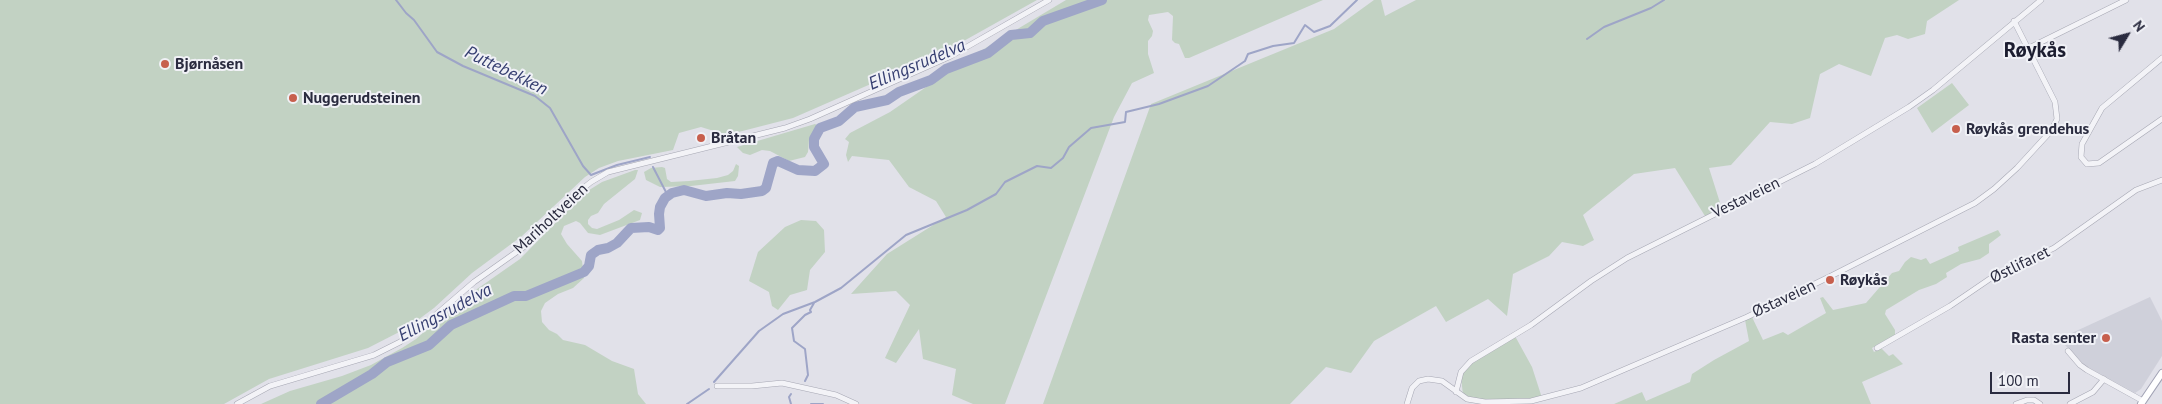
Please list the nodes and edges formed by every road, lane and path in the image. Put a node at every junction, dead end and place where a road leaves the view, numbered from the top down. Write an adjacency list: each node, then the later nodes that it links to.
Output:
1 (1049, 0): 16 (street, Mariholtveien)
2 (2041, 0): 4 (street, Vestaveien)
3 (2126, 0): 5 (street)
4 (2014, 21): 5 (street, Østaveien); 14 (street, Vestaveien)
5 (2027, 49): 14 (street, Østaveien)
6 (2162, 58): 7 (street)
7 (2162, 119)
8 (2162, 180): 9 (street, Østlifaret)
9 (1877, 348)
10 (2068, 350): 12 (street)
11 (2162, 373): 15 (main road)
12 (2104, 379): 15 (street); 21 (street)
13 (717, 386): 17 (street)
14 (1456, 392): 18 (street, Østaveien)
15 (2142, 402)
16 (237, 404)
17 (856, 404)
18 (1407, 404)
19 (2016, 404): 20 (street)
20 (2040, 404)
21 (2070, 404)

